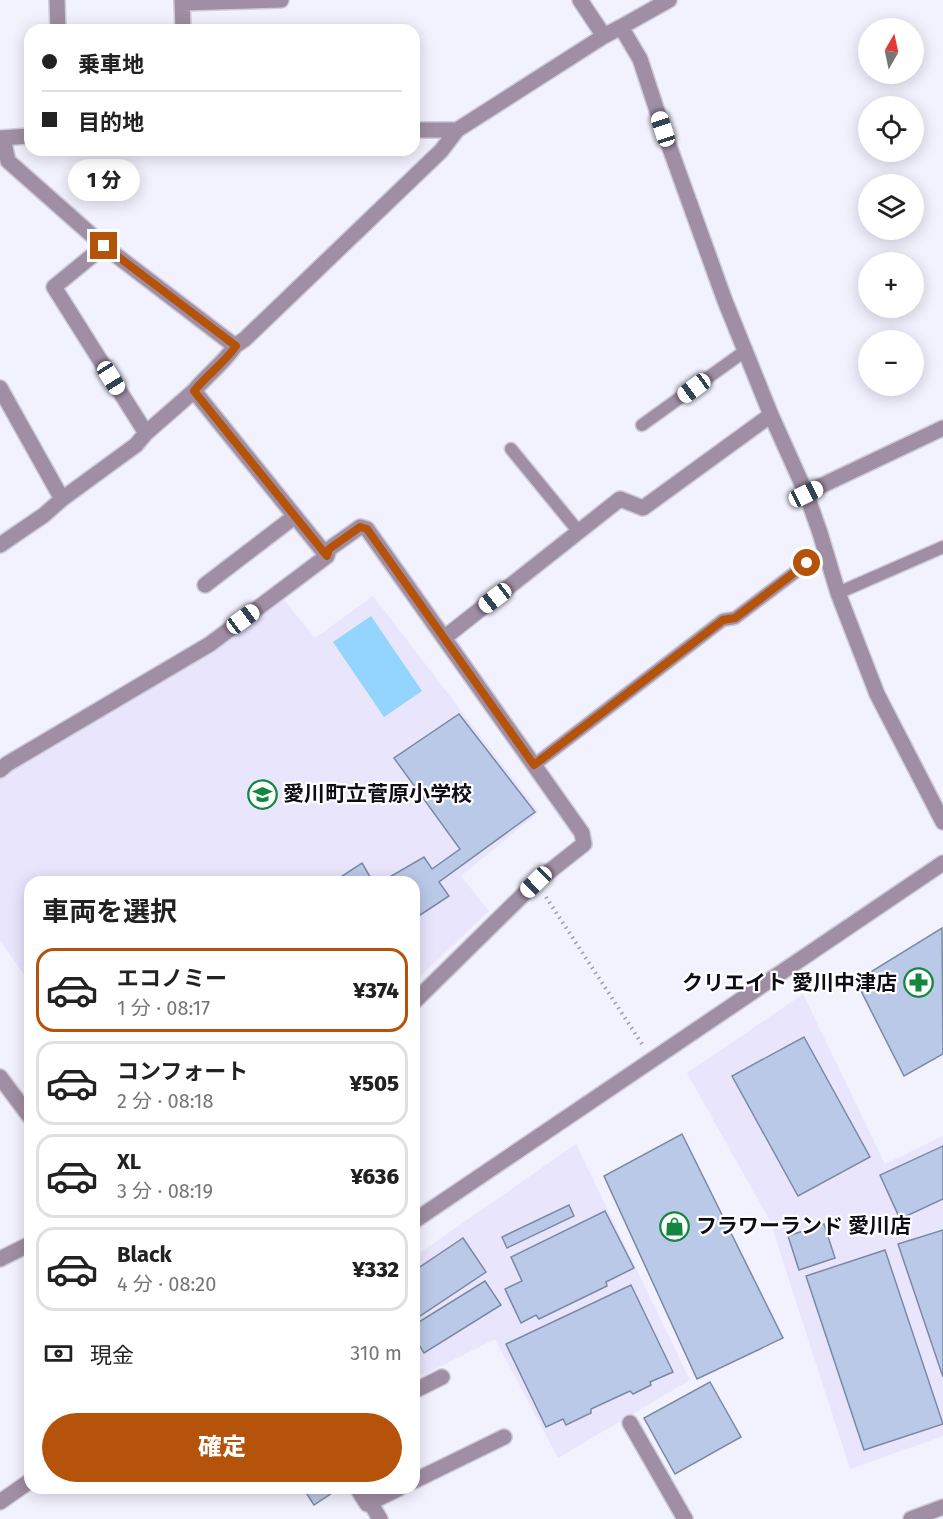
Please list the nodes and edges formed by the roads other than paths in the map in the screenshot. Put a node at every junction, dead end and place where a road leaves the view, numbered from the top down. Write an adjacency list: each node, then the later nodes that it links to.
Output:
1 (57, 0): 6 (street)
2 (281, 0): 5 (street)
3 (580, 0): 9 (street)
4 (669, 0): 8 (street)
5 (182, 1): 7 (street)
6 (58, 24)
7 (183, 24)
8 (621, 27): 9 (street); 16 (street)
9 (604, 36): 11 (street)
10 (420, 130): 11 (street)
11 (457, 130): 15 (street)
12 (24, 136): 13 (street)
13 (1, 138): 14 (street)
14 (104, 246): 15 (street); 22 (street)
15 (236, 346): 18 (street)
16 (745, 351): 19 (street); 20 (lane)
17 (0, 388): 25 (street)
18 (194, 391): 22 (street); 26 (street)
19 (771, 415): 24 (street); 27 (street)
20 (642, 425)
21 (943, 428): 24 (street)
22 (146, 433): 25 (street)
23 (511, 449): 27 (lane)
24 (806, 494): 30 (street)
25 (62, 500): 28 (street)
26 (294, 517): 31 (street); 32 (street)
27 (579, 532): 34 (street)
28 (0, 545)
29 (943, 547): 33 (lane)
30 (825, 549): 33 (street); 35 (lane)
31 (327, 556): 34 (street); 36 (street)
32 (205, 585)
33 (838, 593): 37 (street)
34 (444, 638): 35 (street)
35 (534, 765): 39 (street)
36 (0, 770)
37 (943, 822)
38 (943, 863): 42 (street)
39 (420, 996)
40 (0, 1077): 41 (street)
41 (24, 1109)
42 (420, 1217)
43 (24, 1247): 44 (street)
44 (0, 1259)
45 (442, 1377): 46 (street)
46 (420, 1388)
47 (630, 1423): 57 (street)
48 (504, 1437): 49 (street)
49 (420, 1478)
50 (24, 1485): 53 (street)
51 (361, 1494): 54 (street)
52 (387, 1494): 54 (street)
53 (0, 1502)
54 (370, 1502): 56 (street)
55 (943, 1506): 58 (street)
56 (380, 1519)
57 (685, 1519)
58 (912, 1519)

